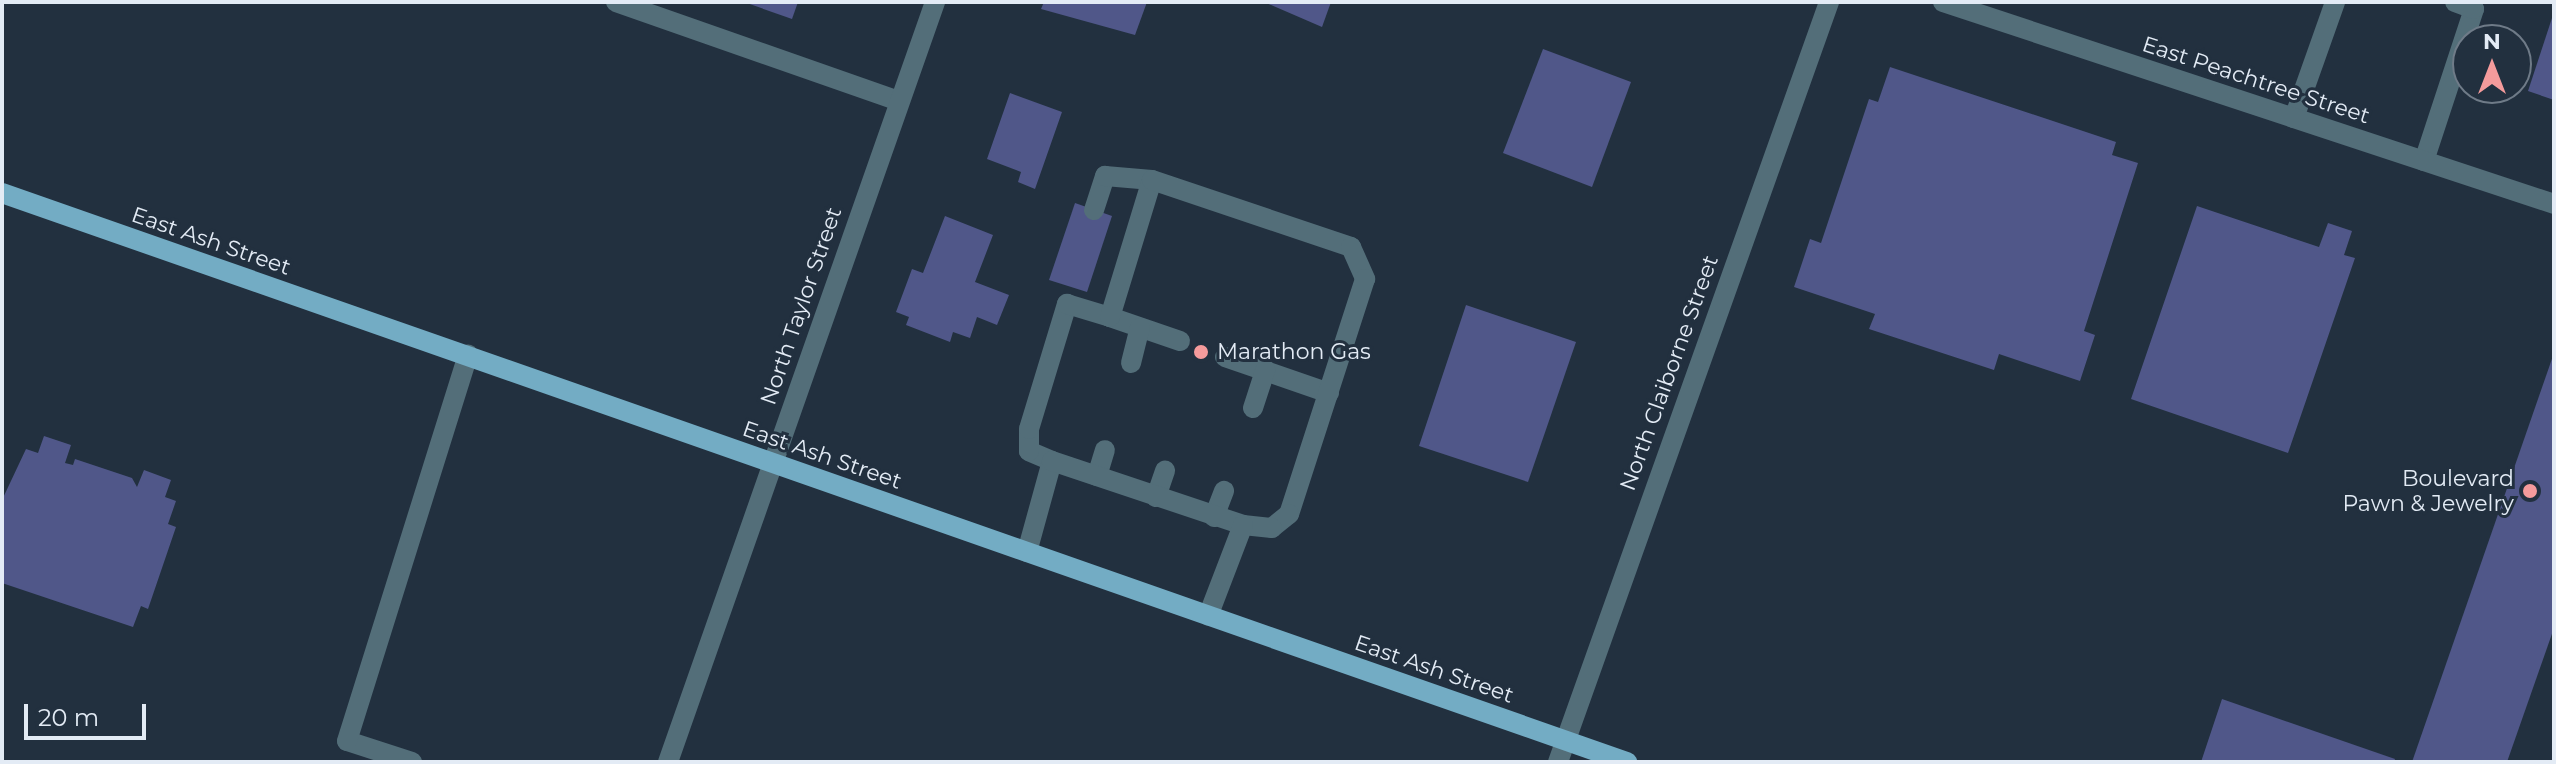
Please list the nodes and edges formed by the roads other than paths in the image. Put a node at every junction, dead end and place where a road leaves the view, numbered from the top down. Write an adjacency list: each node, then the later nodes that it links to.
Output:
1 (616, 2): 7 (street)
2 (935, 2): 7 (street, North Taylor Street)
3 (1829, 2): 34 (street, North Claiborne Street)
4 (1943, 2): 8 (street, East Peachtree Street)
5 (2335, 2): 8 (street)
6 (2455, 2): 9 (street)
7 (899, 101): 25 (street, North Taylor Street)
8 (2294, 118): 9 (street, East Peachtree Street)
9 (2424, 161): 12 (street, East Peachtree Street)
10 (1152, 180): 13 (street); 14 (street); 21 (street)
11 (2, 193): 17 (main road, East Ash Street)
12 (2554, 204)
13 (1094, 210)
14 (1110, 317): 15 (street); 24 (street)
15 (1140, 328): 16 (street); 19 (street)
16 (1180, 341)
17 (468, 355): 25 (main road, East Ash Street); 35 (street)
18 (1225, 357): 20 (street)
19 (1131, 363)
20 (1265, 370): 21 (street); 22 (street)
21 (1329, 393): 31 (street)
22 (1253, 408)
23 (1105, 450): 27 (street)
24 (1052, 461): 27 (street); 32 (street)
25 (771, 463): 32 (main road, East Ash Street); 36 (street, North Taylor Street)
26 (1165, 471): 29 (street)
27 (1097, 476): 29 (street)
28 (1224, 491): 30 (street)
29 (1156, 497): 30 (street)
30 (1214, 517): 31 (street)
31 (1243, 525): 33 (street)
32 (1027, 552): 33 (main road, East Ash Street)
33 (1208, 616): 34 (main road, East Ash Street)
34 (1562, 739): 37 (street, North Claiborne Street); 38 (main road, East Ash Street)
35 (412, 762)
36 (668, 762)
37 (1558, 762)
38 (1627, 762)

